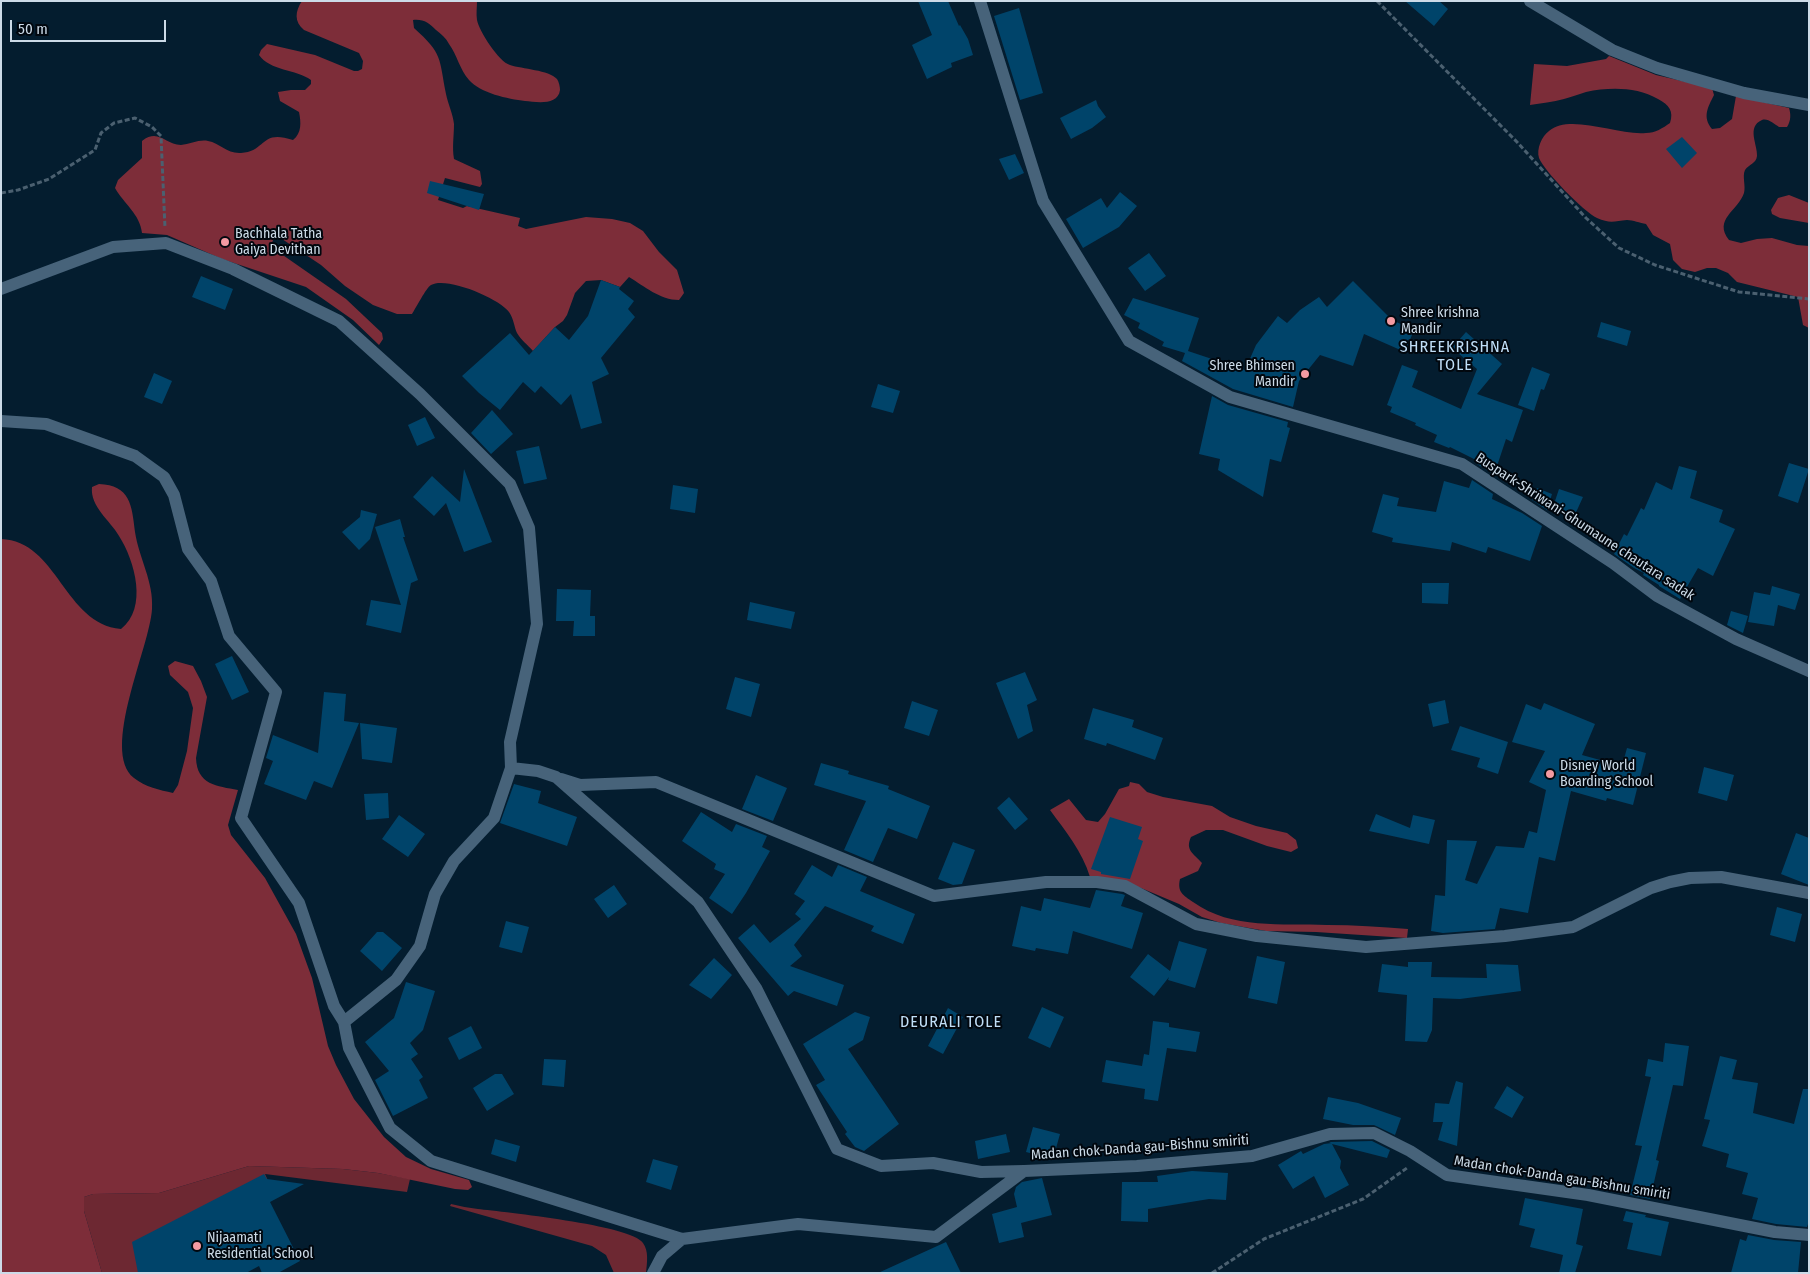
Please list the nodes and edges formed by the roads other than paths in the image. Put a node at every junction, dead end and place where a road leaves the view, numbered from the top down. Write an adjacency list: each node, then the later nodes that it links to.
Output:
1 (980, 1): 6 (street, Buspark-Shriwani-Ghumaune chautara sadak)
2 (1530, 1): 3 (street)
3 (1809, 105)
4 (1, 289): 7 (street)
5 (1, 421): 10 (street)
6 (1809, 671)
7 (512, 768): 8 (street); 10 (street)
8 (556, 777): 9 (street); 11 (street, Madan chok-Danda gau-Bishnu smiriti)
9 (1809, 893)
10 (344, 1022): 13 (street)
11 (1024, 1171): 12 (street, Madan chok-Danda gau-Bishnu smiriti); 13 (street)
12 (1809, 1235)
13 (682, 1239): 14 (street)
14 (653, 1273)

